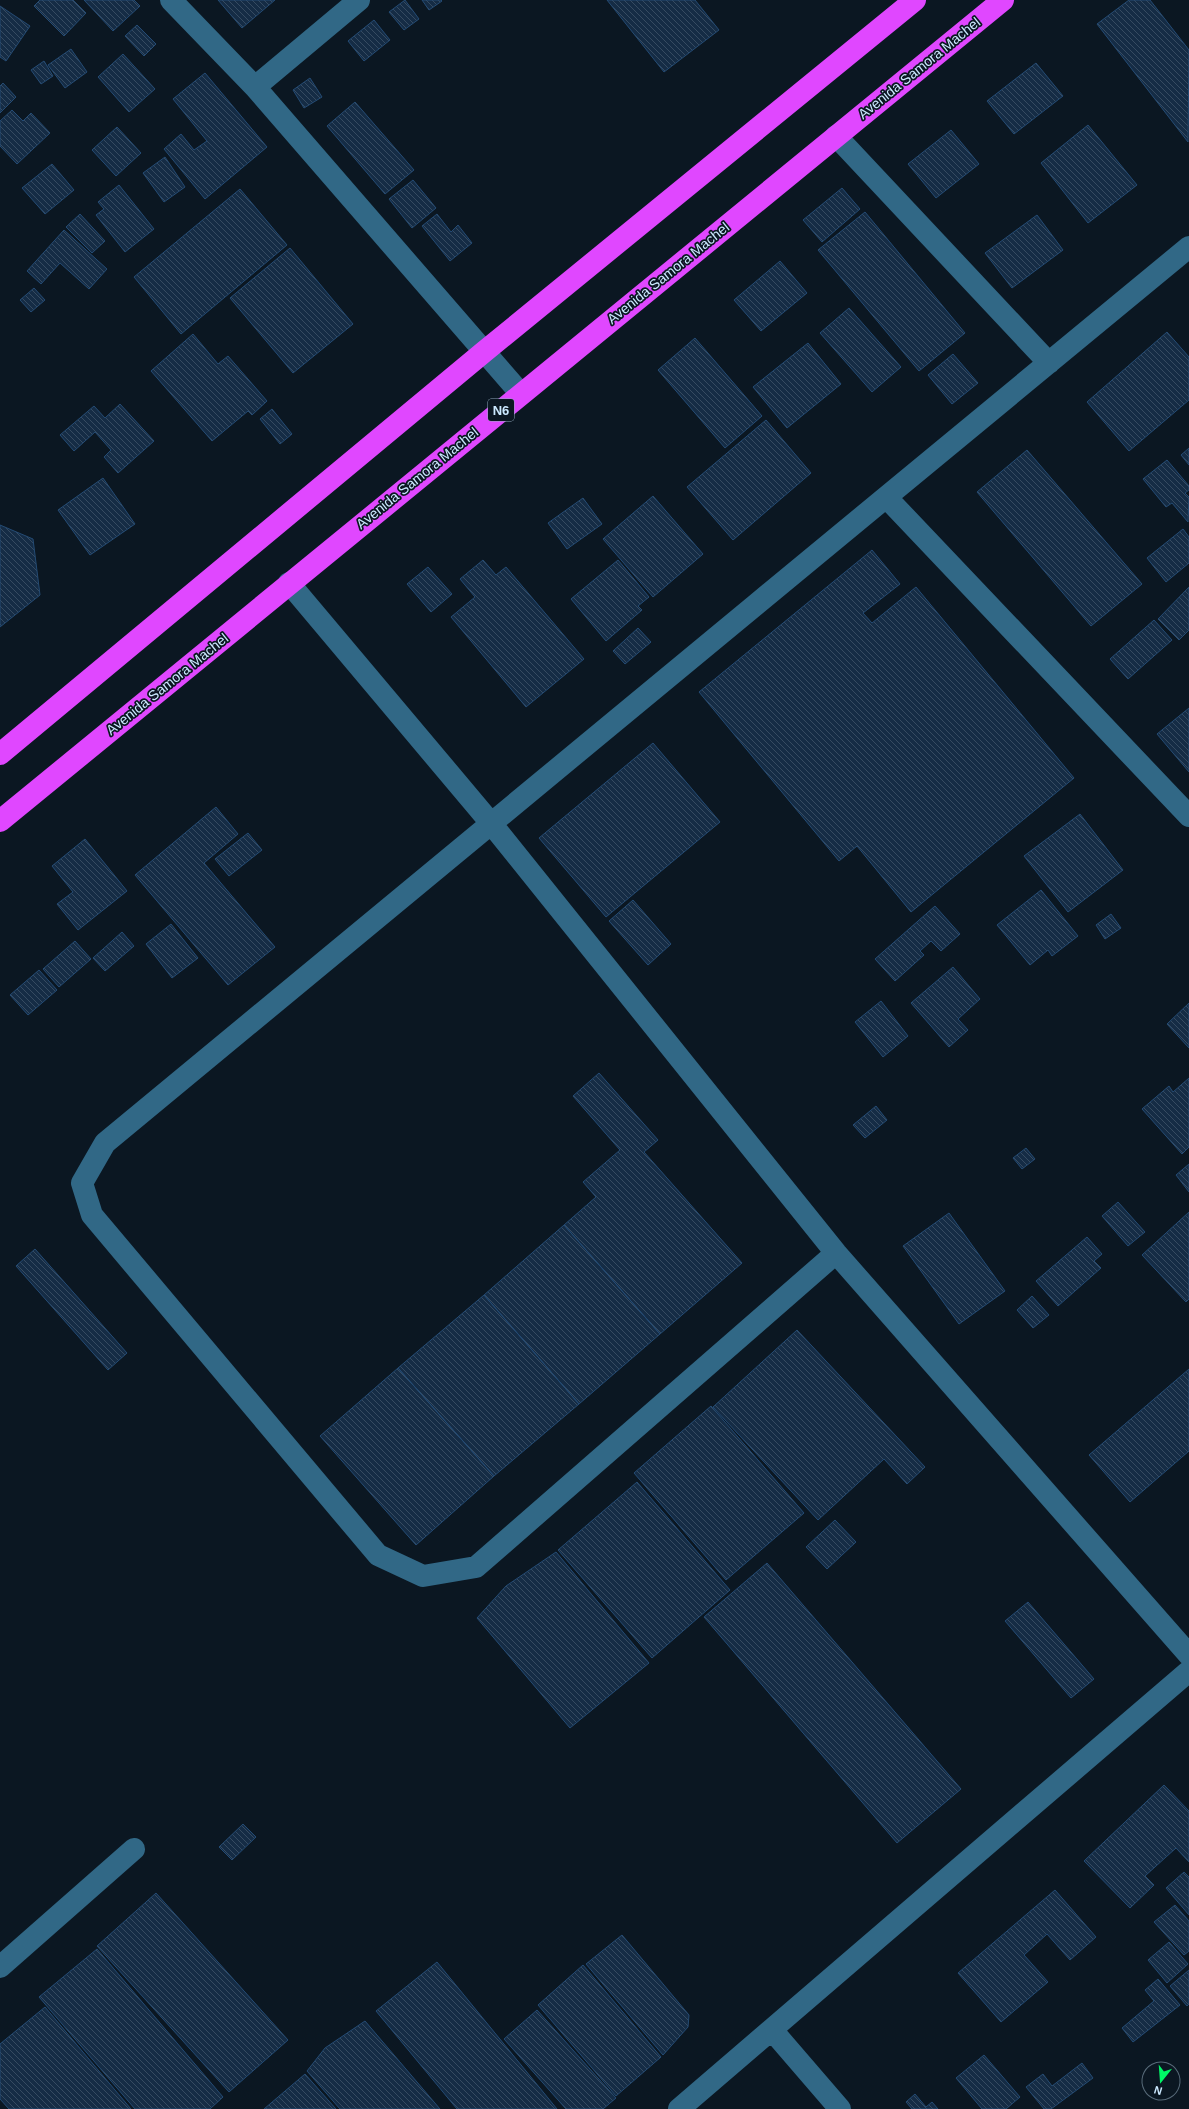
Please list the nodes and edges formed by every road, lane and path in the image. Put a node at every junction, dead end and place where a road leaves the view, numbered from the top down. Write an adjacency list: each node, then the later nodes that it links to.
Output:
1 (171, 0): 5 (street)
2 (359, 0): 5 (street)
3 (915, 0): 8 (highway)
4 (1003, 0): 6 (highway, Avenida Samora Machel / N6)
5 (255, 87): 8 (street)
6 (836, 136): 9 (street); 10 (highway, Avenida Samora Machel / N6)
7 (1189, 247): 9 (street)
8 (485, 351): 10 (street); 13 (highway)
9 (1049, 363): 11 (street)
10 (521, 394): 12 (highway, Avenida Samora Machel / N6)
11 (887, 498): 14 (street); 16 (street)
12 (289, 583): 15 (highway, Avenida Samora Machel / N6); 16 (street)
13 (0, 754)
14 (1189, 816)
15 (0, 821)
16 (490, 822): 17 (street); 17 (street)
17 (836, 1252): 18 (street)
18 (1189, 1655)
19 (1189, 1671): 22 (street)
20 (134, 1849): 21 (street)
21 (0, 1967)
22 (772, 2030): 23 (street); 24 (street)
23 (679, 2109)
24 (840, 2109)

